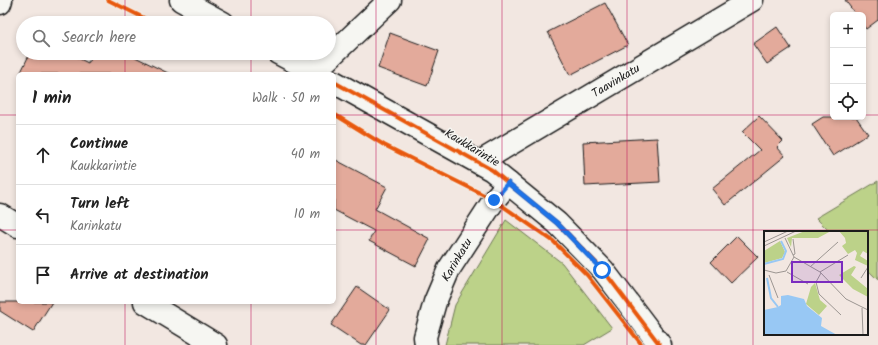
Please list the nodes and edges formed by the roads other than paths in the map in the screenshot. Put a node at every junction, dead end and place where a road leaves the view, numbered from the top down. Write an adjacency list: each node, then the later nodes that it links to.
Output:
1 (181, 0): 4 (street)
2 (390, 0): 5 (street)
3 (752, 0): 11 (street, Taavinkatu)
4 (210, 16)
5 (336, 53)
6 (291, 60): 8 (street)
7 (329, 60): 9 (street)
8 (314, 72)
9 (317, 72)
10 (336, 83): 11 (street, Kaukkarintie)
11 (480, 162): 12 (street, Kaukkarintie)
12 (508, 183): 17 (street, Karinkatu); 18 (street, Kaukkarintie)
13 (0, 215): 14 (street)
14 (16, 225)
15 (147, 304): 16 (street)
16 (216, 345)
17 (426, 345)
18 (660, 345)

